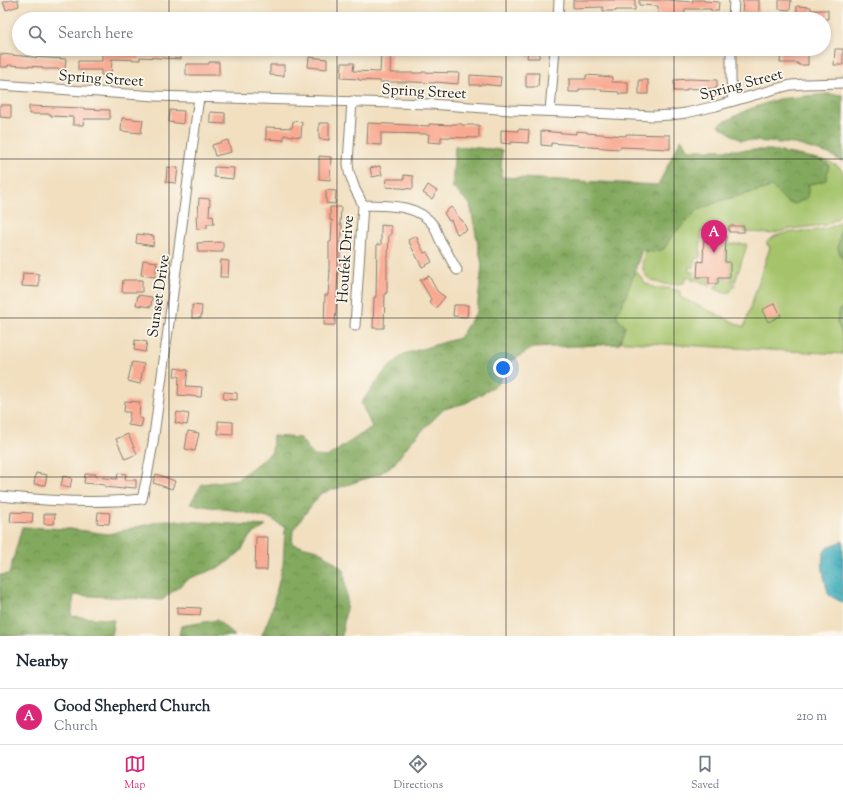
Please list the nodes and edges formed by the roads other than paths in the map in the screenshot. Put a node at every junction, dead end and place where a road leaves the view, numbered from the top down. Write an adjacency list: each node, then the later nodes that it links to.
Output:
1 (559, 0): 3 (street)
2 (734, 0): 4 (street)
3 (558, 12)
4 (733, 12)
5 (554, 56): 12 (street)
6 (731, 56): 11 (street)
7 (843, 83): 11 (street, Spring Street)
8 (0, 85): 9 (street, Spring Street)
9 (199, 97): 10 (street, Spring Street); 16 (street, Sunset Drive)
10 (352, 101): 12 (street, Spring Street); 13 (street, Houfek Drive)
11 (733, 101): 12 (street, Spring Street)
12 (550, 111)
13 (362, 205): 14 (street); 15 (street, Houfek Drive)
14 (457, 270)
15 (355, 326)
16 (0, 496)

